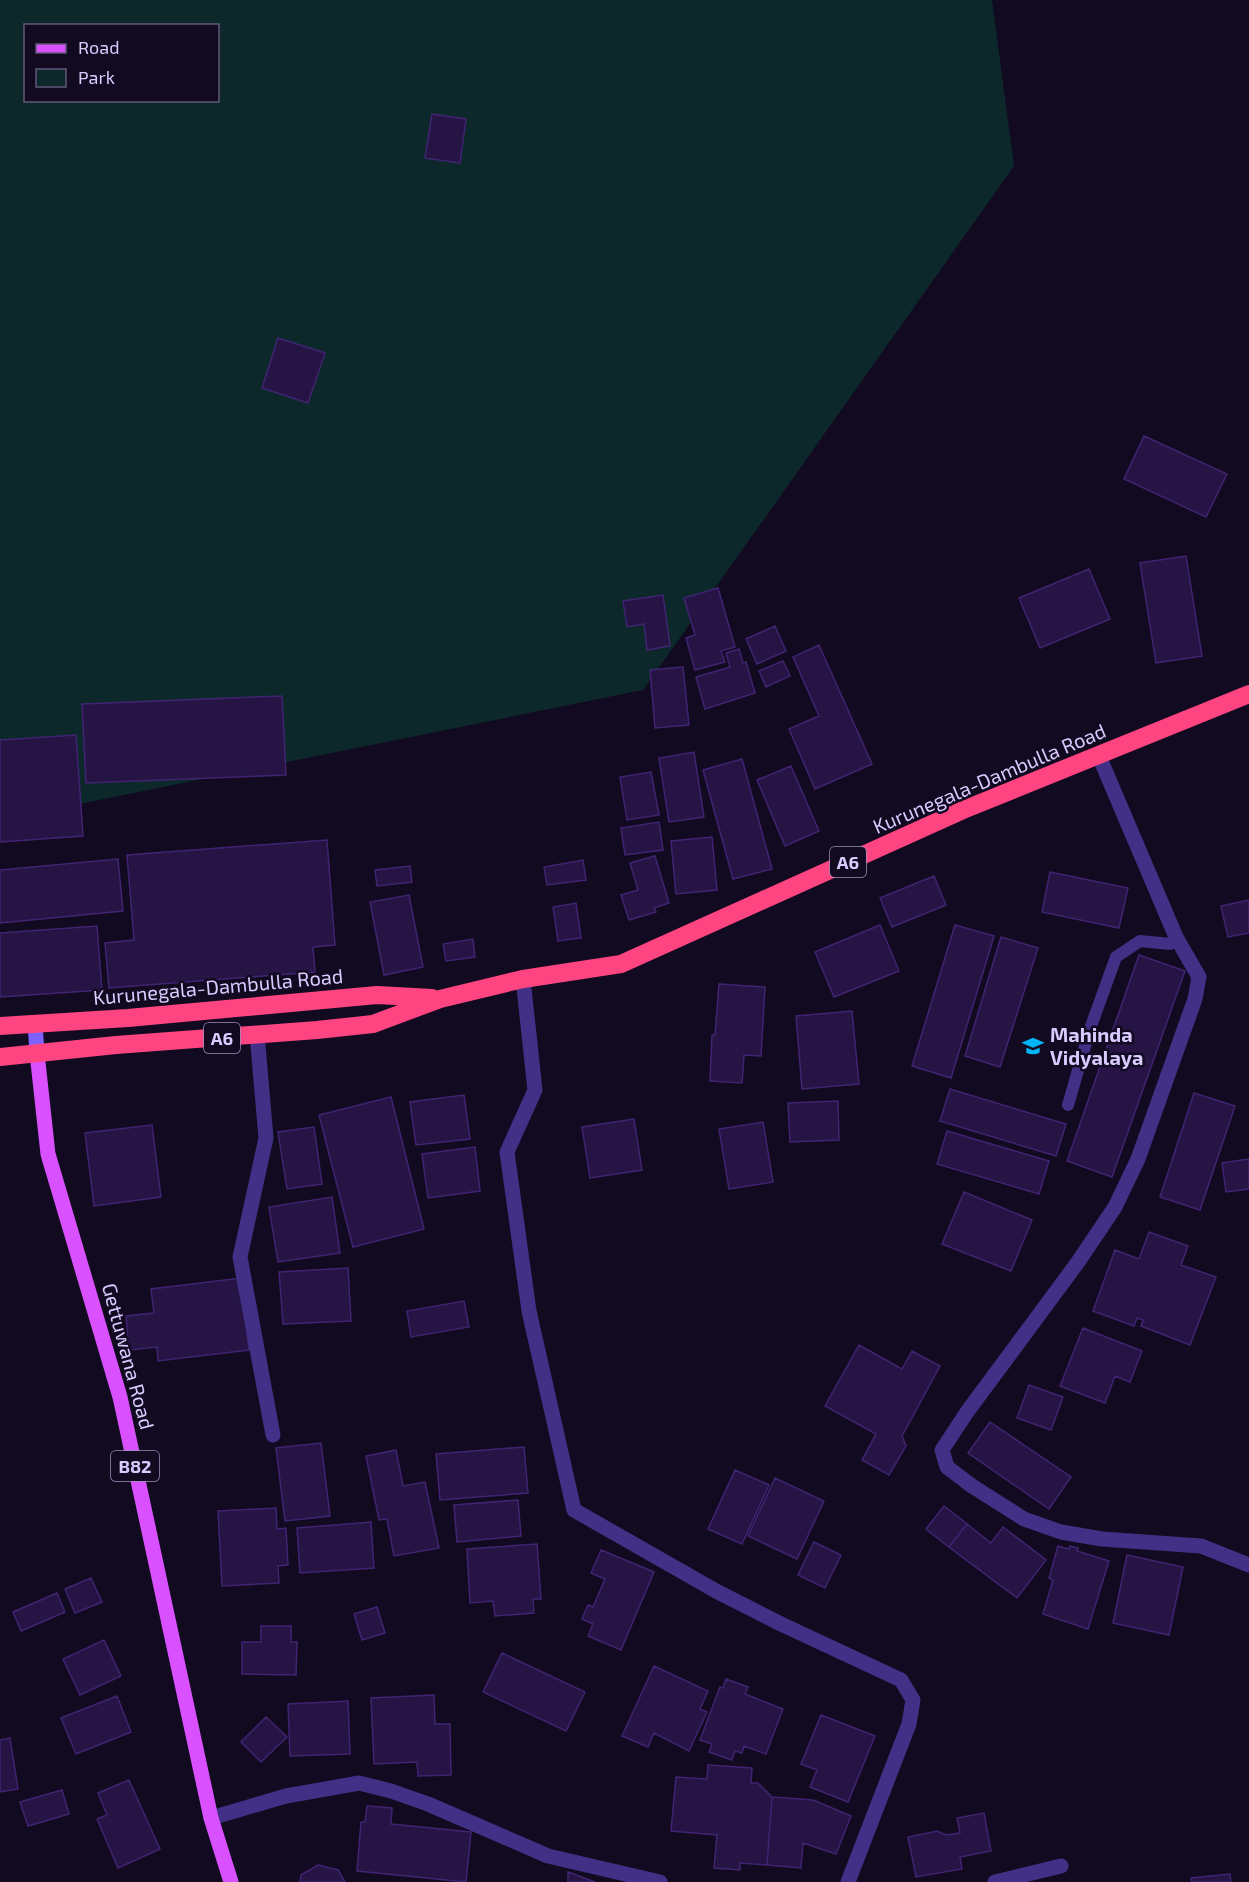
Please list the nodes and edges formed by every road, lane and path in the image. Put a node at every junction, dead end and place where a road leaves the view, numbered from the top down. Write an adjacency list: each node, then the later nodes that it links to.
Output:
1 (1249, 694): 2 (highway, Kurunegala-Dambulla Road / A6)
2 (1099, 756): 3 (street); 4 (highway, Kurunegala-Dambulla Road / A6)
3 (1176, 937): 11 (lane); 13 (street)
4 (523, 979): 5 (highway, Kurunegala-Dambulla Road / A6); 18 (street)
5 (440, 999): 6 (highway, Kurunegala-Dambulla Road / A6); 8 (highway, Kurunegala-Dambulla Road / A6)
6 (35, 1023): 7 (highway, Kurunegala-Dambulla Road / A6); 9 (main road)
7 (0, 1026)
8 (256, 1034): 9 (highway, Kurunegala-Dambulla Road / A6); 12 (street)
9 (37, 1053): 10 (highway, Kurunegala-Dambulla Road / A6); 14 (main road, Gettuwana Road / B82)
10 (0, 1057)
11 (1068, 1105)
12 (273, 1435)
13 (1249, 1565)
14 (211, 1818): 16 (main road, Gettuwana Road / B82); 17 (street)
15 (1061, 1866): 19 (street)
16 (231, 1882)
17 (660, 1882)
18 (848, 1882)
19 (995, 1882)

